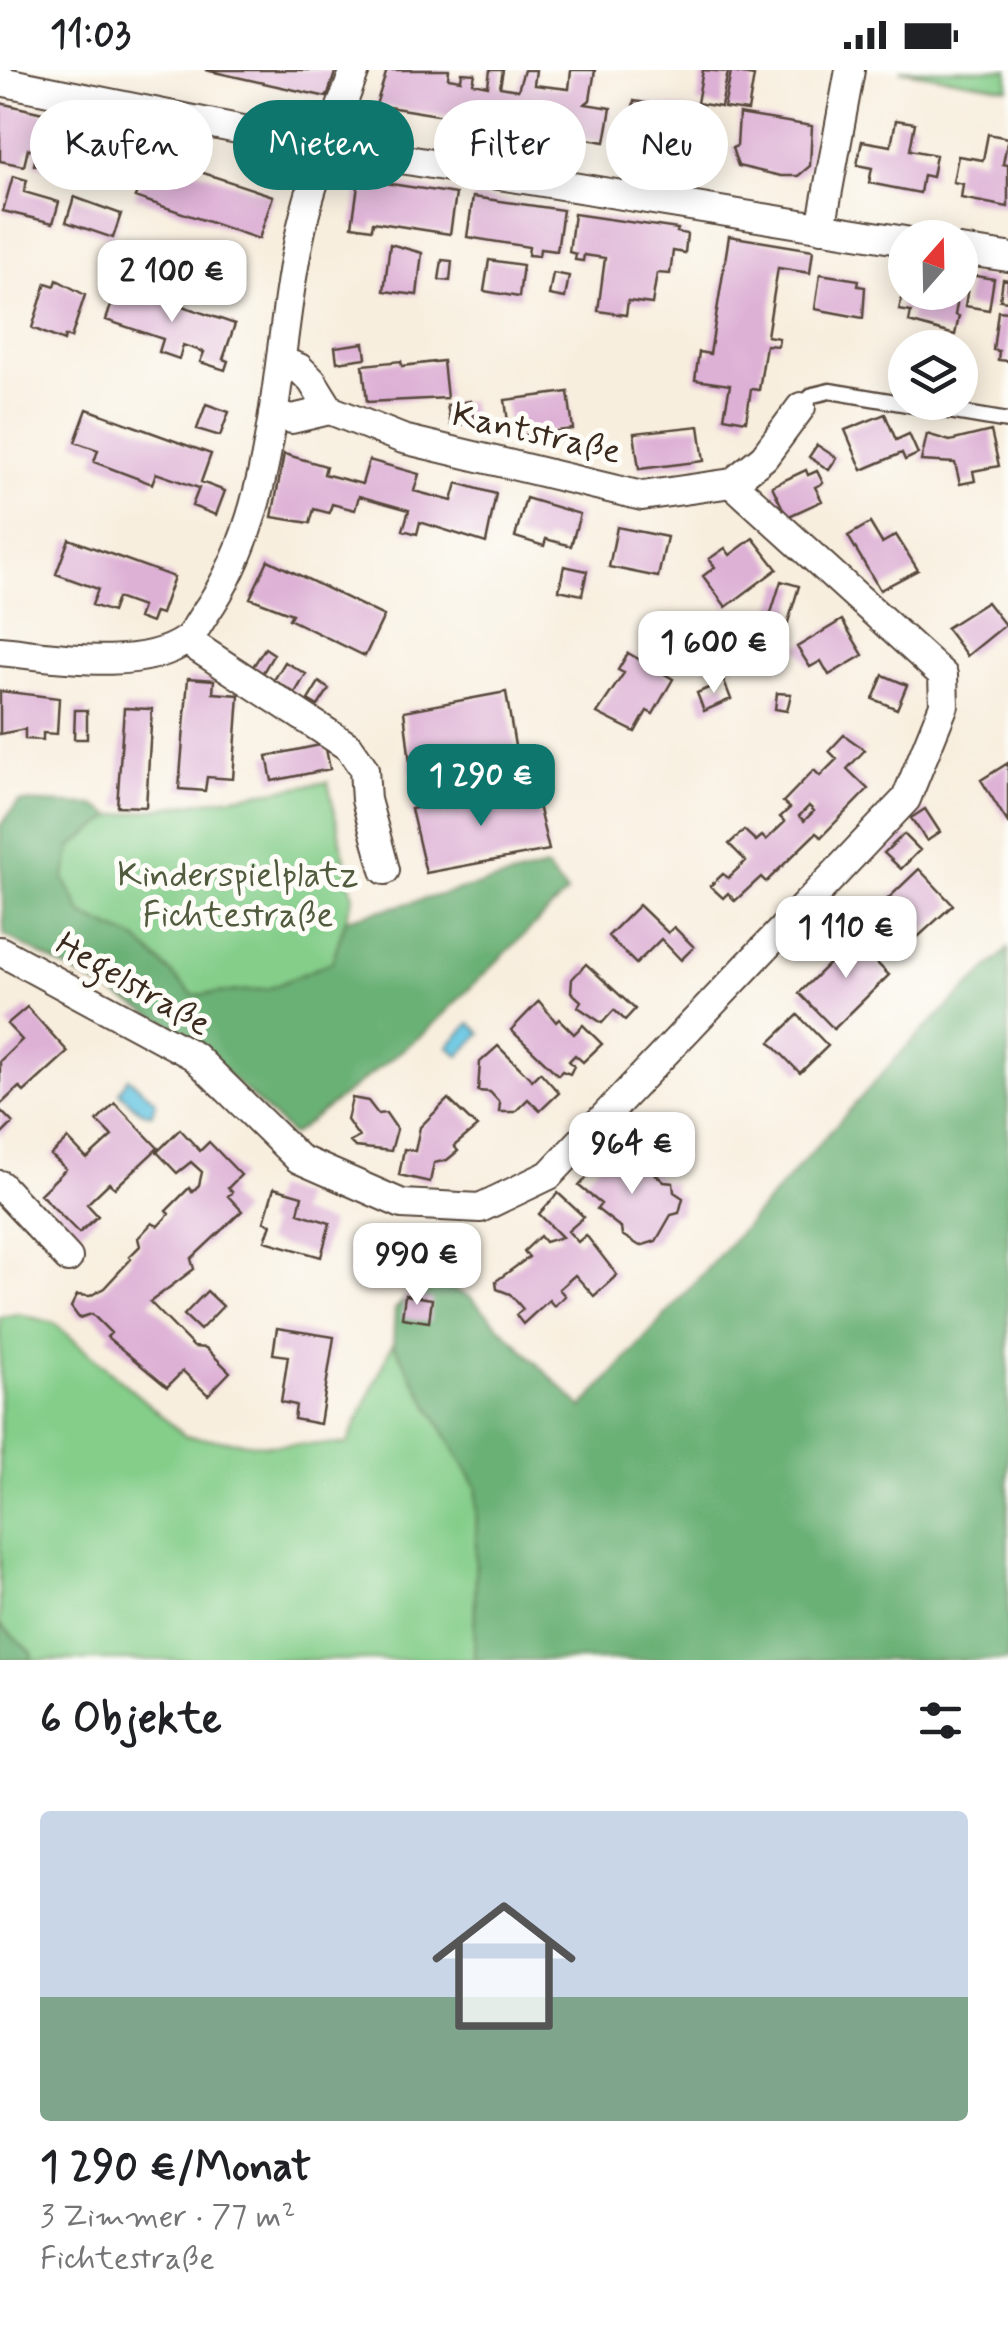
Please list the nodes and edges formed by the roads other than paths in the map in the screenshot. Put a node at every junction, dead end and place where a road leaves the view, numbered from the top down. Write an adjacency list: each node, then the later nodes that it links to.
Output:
1 (355, 70): 4 (street)
2 (850, 70): 8 (street)
3 (0, 81): 5 (street)
4 (344, 100)
5 (233, 128)
6 (414, 161): 8 (street)
7 (312, 190): 12 (street)
8 (821, 228): 9 (street)
9 (888, 238)
10 (978, 253): 11 (street)
11 (1008, 257)
12 (281, 361): 14 (street); 15 (street)
13 (801, 407): 16 (lane); 17 (street)
14 (330, 410): 15 (street, Kantstraße); 17 (street, Kantstraße)
15 (272, 414): 18 (street)
16 (1008, 421)
17 (732, 484): 21 (street, Hegelstraße)
18 (186, 640): 19 (street); 20 (street)
19 (0, 651)
20 (386, 870)
21 (0, 951)
22 (0, 1185): 23 (street)
23 (68, 1258)

